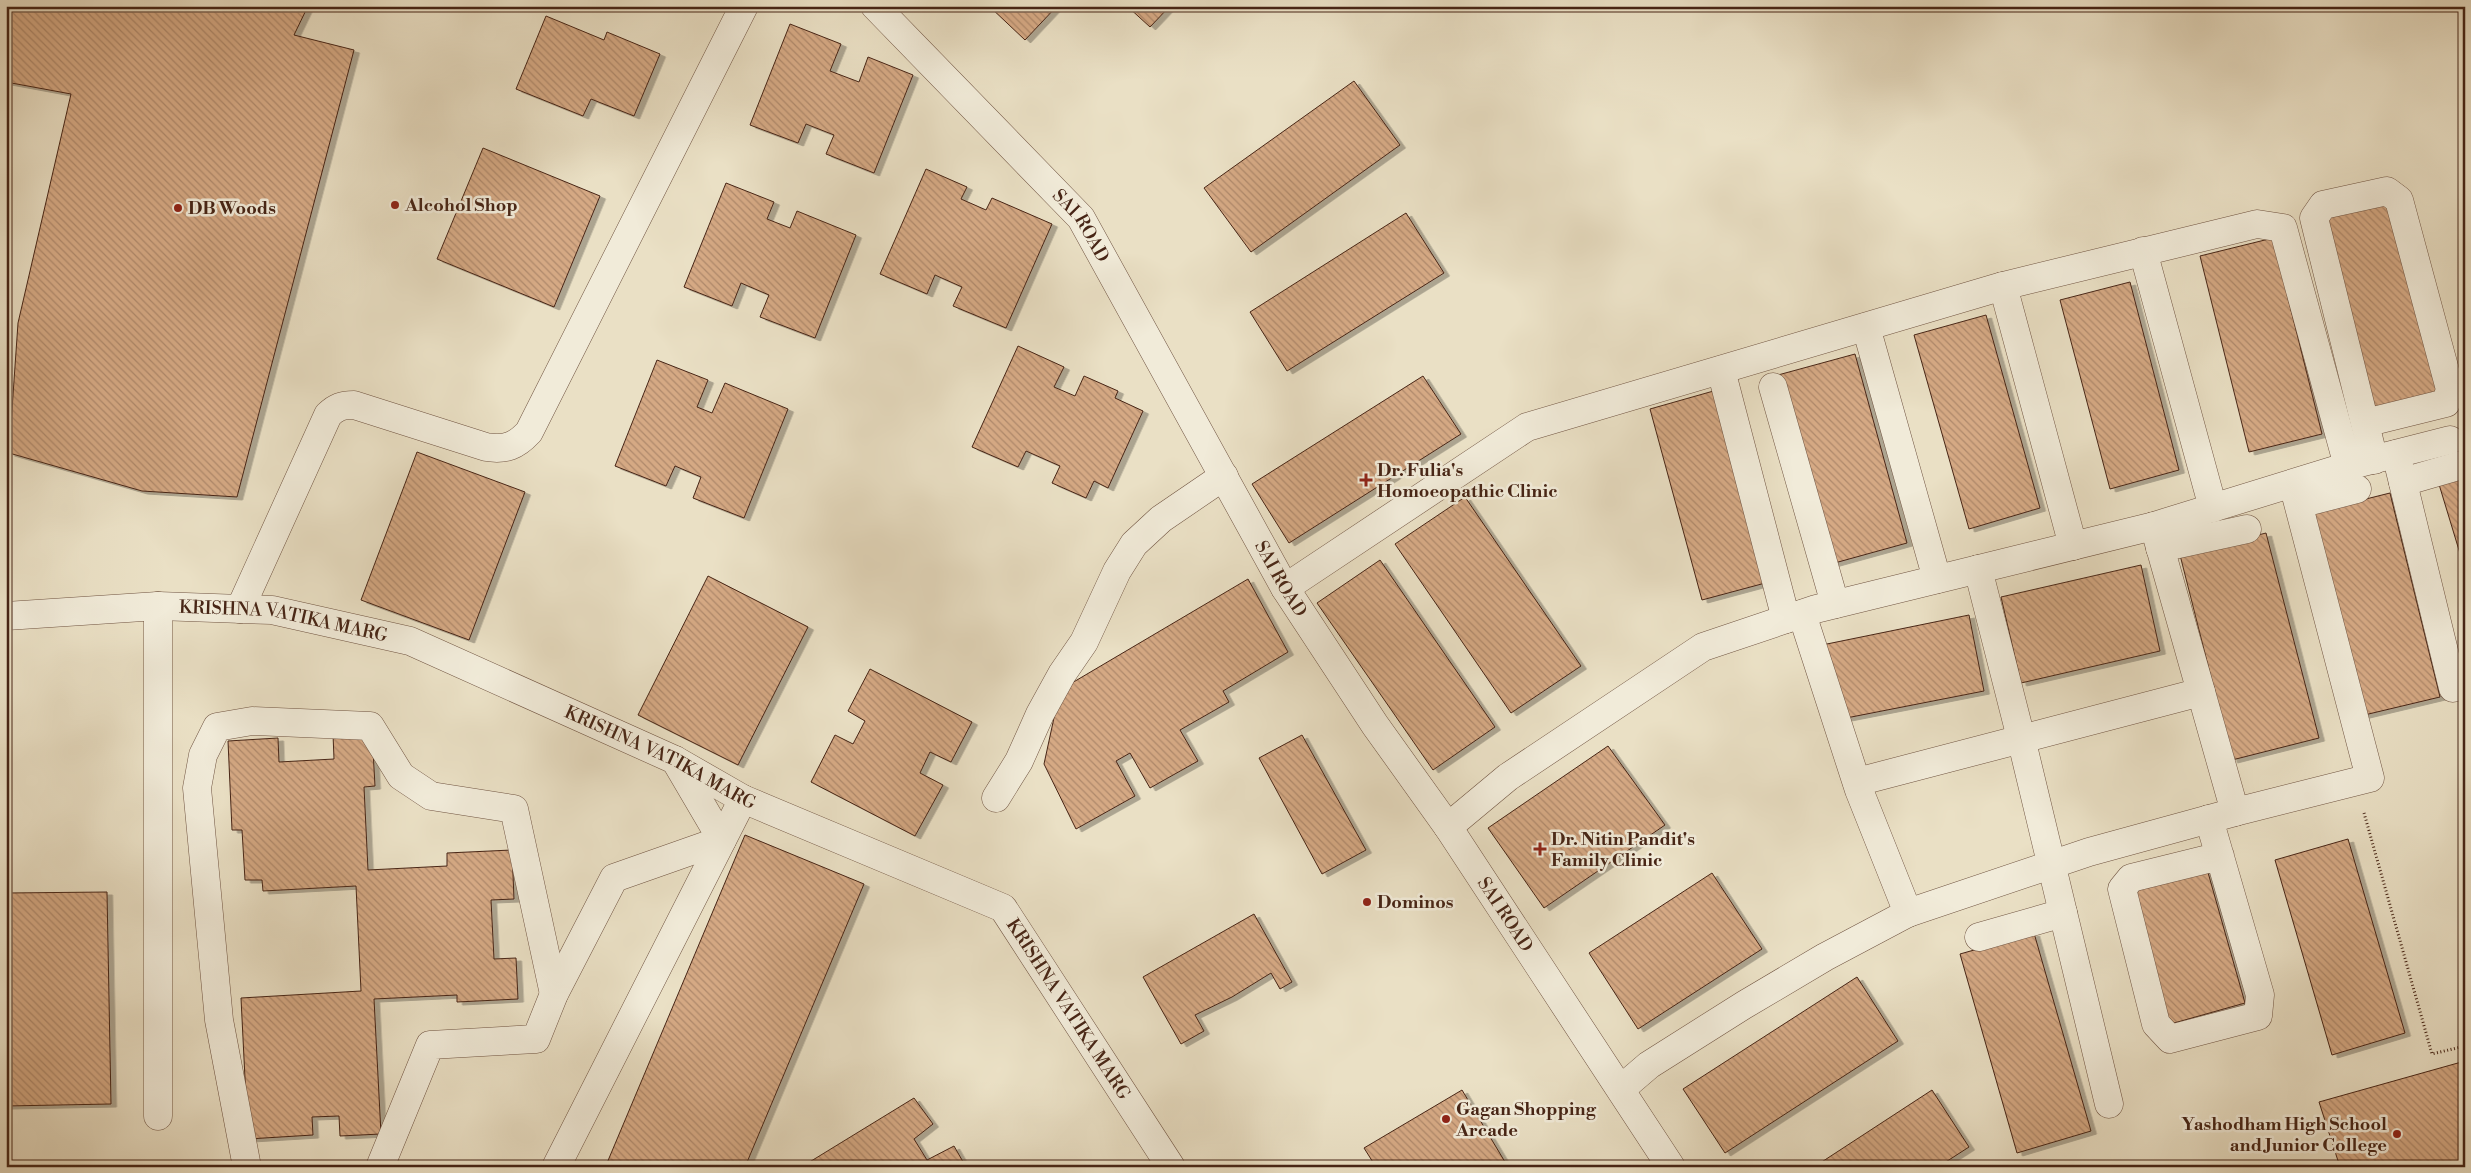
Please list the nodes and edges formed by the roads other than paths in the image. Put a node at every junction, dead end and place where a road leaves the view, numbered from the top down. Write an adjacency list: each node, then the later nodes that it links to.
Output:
1 (744, 6): 25 (street)
2 (875, 6): 12 (street, SAI ROAD)
3 (2143, 251): 4 (street); 13 (street); 16 (street)
4 (2003, 286): 5 (street); 19 (street)
5 (1866, 327): 6 (street); 21 (street)
6 (1721, 370): 22 (street); 27 (street)
7 (1773, 387): 23 (street)
8 (2365, 423): 8 (street); 10 (street)
9 (2450, 440): 10 (street)
10 (2385, 457): 13 (street); 14 (street)
11 (2465, 464): 14 (street)
12 (1224, 476): 22 (street, SAI ROAD); 33 (street)
13 (2352, 478): 15 (street)
14 (2403, 482): 28 (street)
15 (2296, 494): 16 (street); 35 (street)
16 (2213, 508): 18 (street)
17 (2247, 529): 18 (street)
18 (2157, 537): 19 (street); 29 (street)
19 (2073, 546): 20 (street)
20 (1978, 569): 21 (street); 30 (street)
21 (1937, 579): 23 (street)
22 (1285, 588): 37 (street, SAI ROAD)
23 (1835, 604): 27 (street)
24 (158, 606): 25 (street, KRISHNA VATIKA MARG); 26 (street, KRISHNA VATIKA MARG); 47 (street)
25 (240, 609): 31 (street, KRISHNA VATIKA MARG)
26 (6, 616)
27 (1794, 617): 32 (street); 37 (street)
28 (2453, 688)
29 (2201, 692): 30 (street); 35 (street)
30 (2021, 738): 32 (street); 40 (street)
31 (675, 760): 34 (street, KRISHNA VATIKA MARG); 38 (street)
32 (1857, 782): 41 (street)
33 (996, 798)
34 (743, 799): 38 (street); 51 (street, KRISHNA VATIKA MARG)
35 (2235, 812): 36 (street)
36 (2209, 819): 39 (street); 40 (street)
37 (1448, 827): 45 (street, SAI ROAD)
38 (722, 840): 44 (street); 50 (street)
39 (2220, 856): 39 (street)
40 (2051, 864): 41 (street); 42 (street)
41 (1908, 913): 45 (street)
42 (2063, 913): 43 (street); 46 (street)
43 (1979, 936)
44 (554, 994): 48 (street); 49 (street)
45 (1621, 1089): 52 (street, SAI ROAD)
46 (2109, 1104)
47 (158, 1116)
48 (248, 1167)
49 (380, 1167)
50 (556, 1167)
51 (1172, 1167)
52 (1671, 1167)

